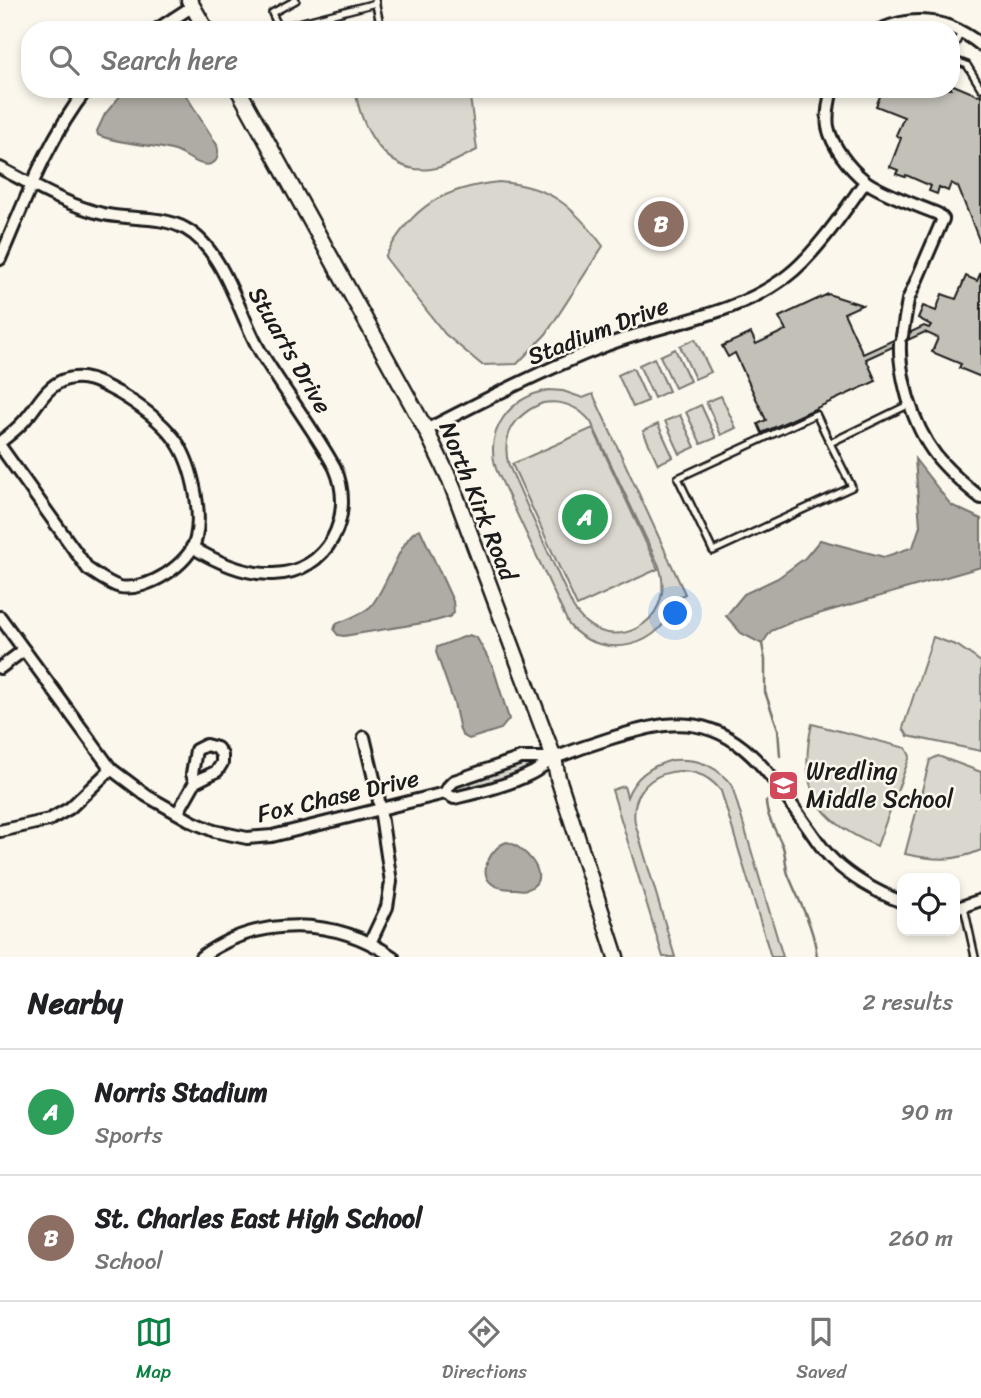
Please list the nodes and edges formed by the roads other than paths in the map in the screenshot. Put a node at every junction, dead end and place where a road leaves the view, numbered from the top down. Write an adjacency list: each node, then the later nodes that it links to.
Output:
1 (296, 0): 6 (lane)
2 (375, 1): 7 (lane); 8 (lane)
3 (191, 3): 4 (street); 5 (main road)
4 (168, 21)
5 (201, 21)
6 (276, 21)
7 (307, 21)
8 (380, 21)
9 (961, 31): 10 (street)
10 (981, 44)
11 (960, 62): 12 (lane)
12 (981, 88)
13 (81, 98): 18 (street)
14 (243, 98): 21 (main road, North Kirk Road)
15 (830, 98): 17 (street)
16 (0, 168): 18 (street, Stuarts Drive)
17 (865, 182): 20 (street); 21 (street, Stadium Drive)
18 (32, 184): 19 (street); 25 (street, Stuarts Drive)
19 (0, 259)
20 (910, 404): 22 (lane); 24 (street)
21 (425, 430): 30 (main road, North Kirk Road)
22 (830, 443): 22 (lane)
23 (0, 444): 25 (street); 25 (street)
24 (981, 498)
25 (192, 547)
26 (0, 617): 27 (street, Fox Chase Drive)
27 (24, 650): 28 (street); 31 (street, Fox Chase Drive)
28 (0, 668)
29 (364, 737): 35 (street)
30 (554, 758): 33 (street, Fox Chase Drive); 33 (street, Fox Chase Drive); 37 (street); 43 (main road, North Kirk Road)
31 (111, 769): 34 (street, Fox Chase Drive); 36 (street)
32 (195, 782): 34 (street)
33 (445, 793): 35 (street, Fox Chase Drive)
34 (178, 811): 35 (street, Fox Chase Drive)
35 (380, 811): 40 (street)
36 (0, 831)
37 (897, 900)
38 (981, 900): 39 (street)
39 (960, 908): 44 (lane)
40 (370, 943): 41 (street); 42 (street)
41 (201, 957)
42 (393, 957)
43 (615, 957)
44 (975, 957)

